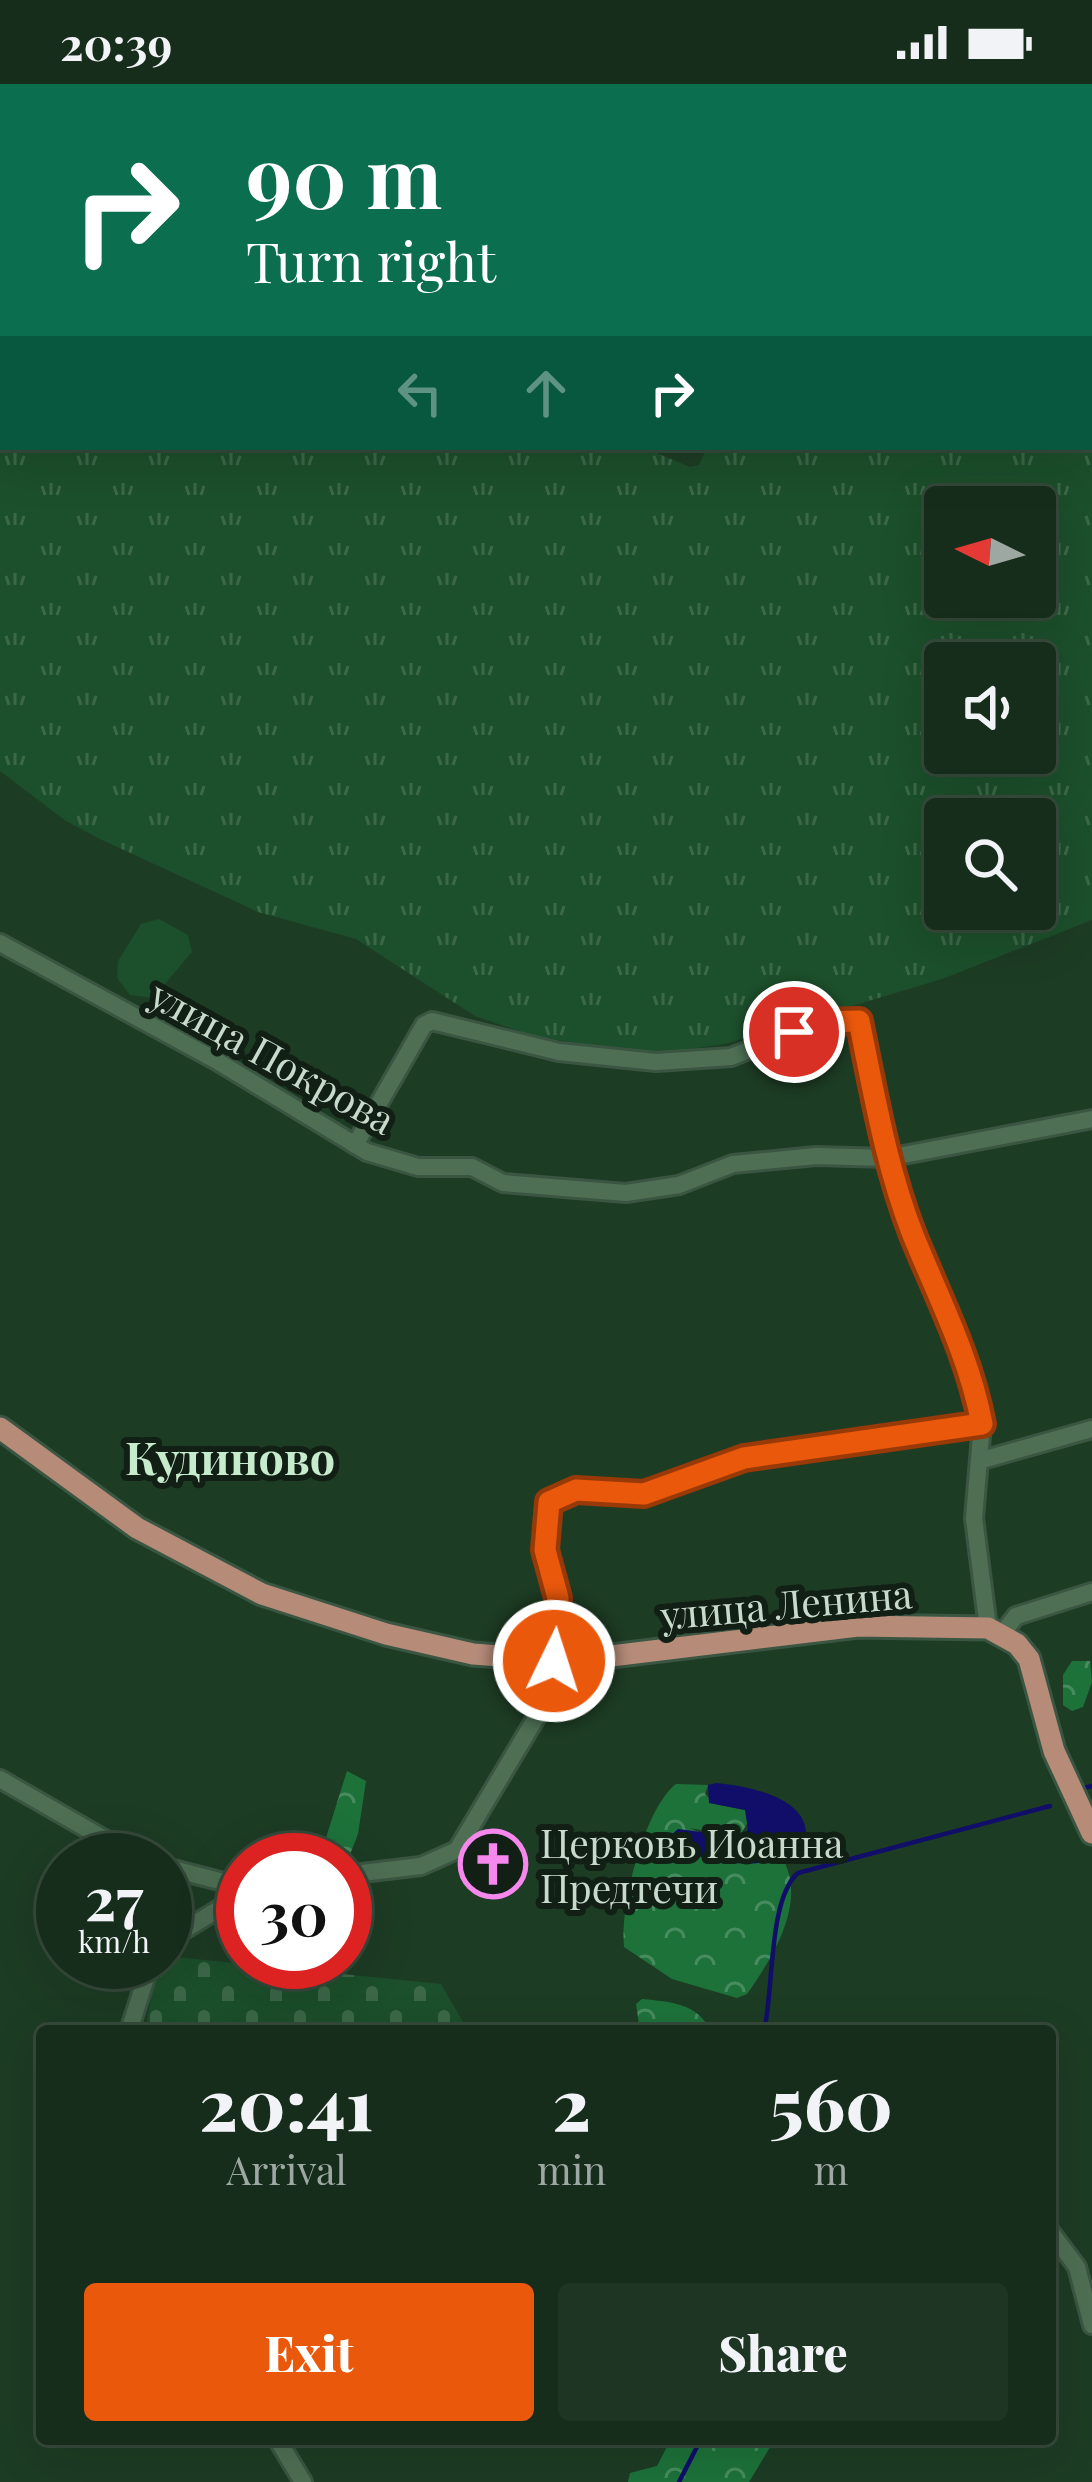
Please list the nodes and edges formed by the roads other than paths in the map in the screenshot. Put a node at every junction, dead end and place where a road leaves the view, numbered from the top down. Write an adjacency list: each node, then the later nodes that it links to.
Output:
1 (0, 943): 3 (street, улица Покрова)
2 (1092, 1119): 4 (street, улица Покрова)
3 (355, 1145): 4 (street, улица Покрова); 4 (street)
4 (888, 1158): 5 (street)
5 (982, 1424): 8 (street); 11 (street)
6 (0, 1428): 11 (main road, улица Ленина)
7 (1092, 1429): 8 (street)
8 (982, 1460): 10 (street)
9 (1092, 1592): 10 (street)
10 (995, 1631): 11 (main road, улица Ленина); 14 (main road)
11 (562, 1661): 15 (street)
12 (0, 1779): 13 (street)
13 (94, 1833)
14 (1092, 1833)
15 (372, 1872)
16 (142, 1989): 17 (street)
17 (131, 2025)
18 (1056, 2239): 19 (street)
19 (1092, 2324)
20 (281, 2445): 21 (street)
21 (303, 2482)

